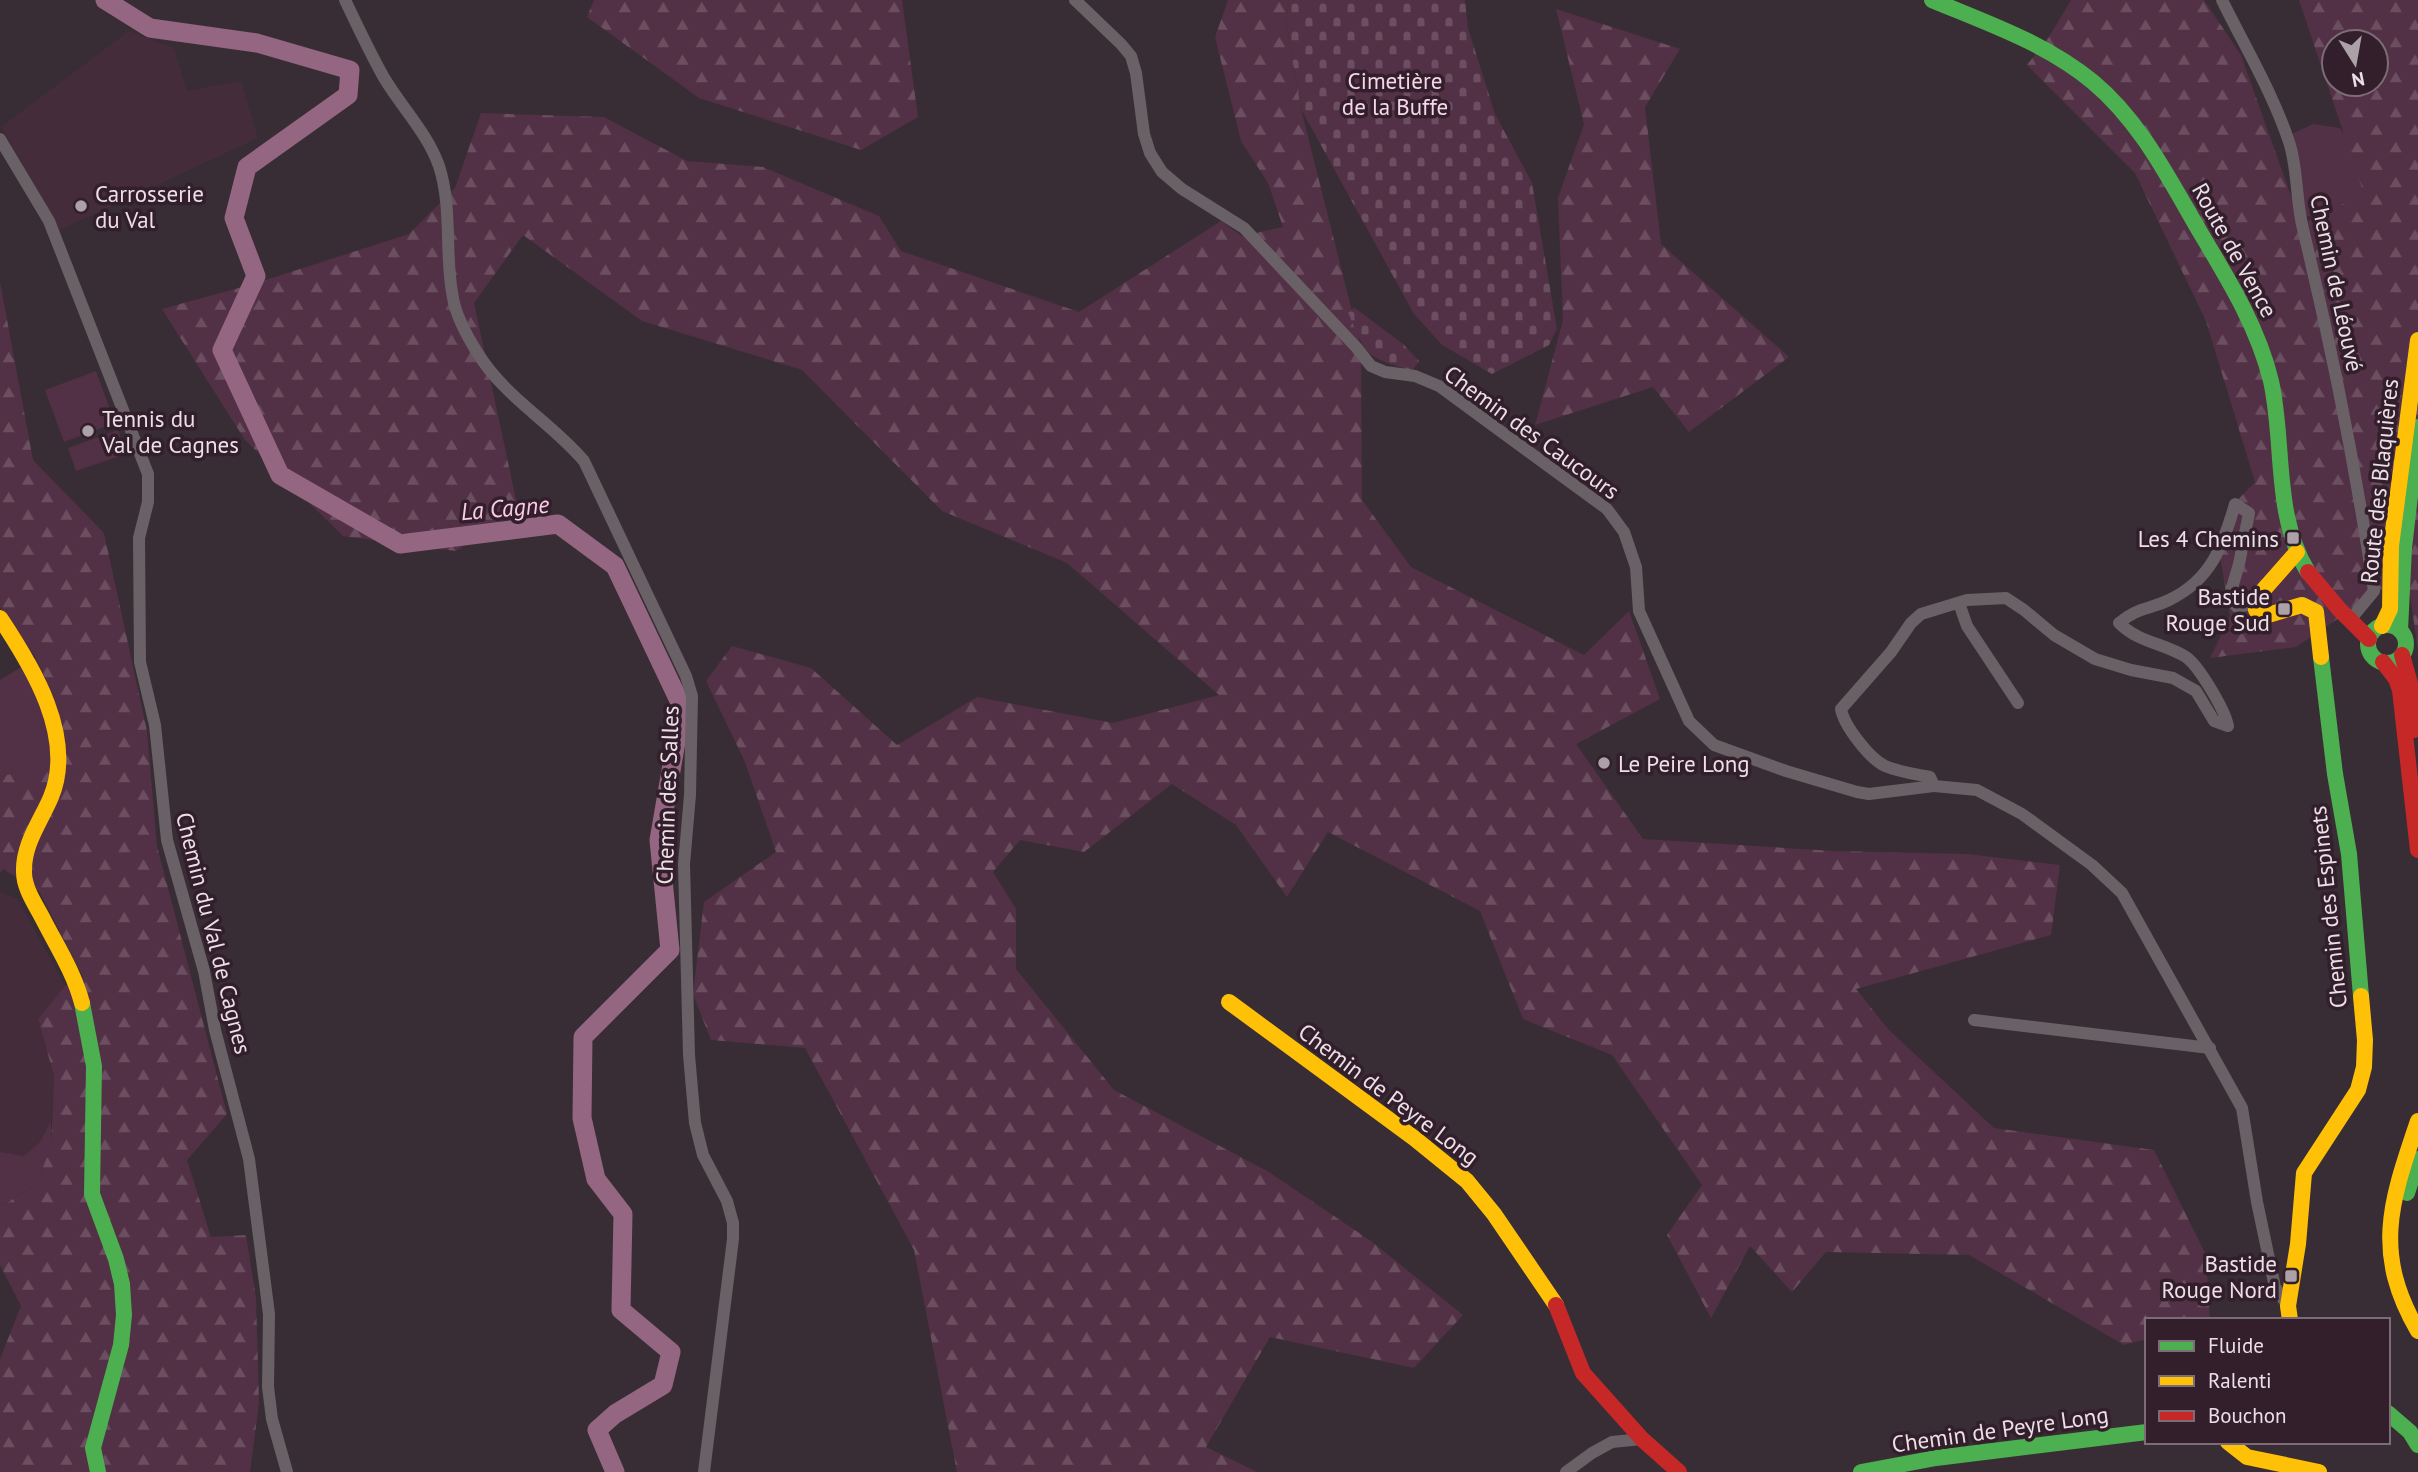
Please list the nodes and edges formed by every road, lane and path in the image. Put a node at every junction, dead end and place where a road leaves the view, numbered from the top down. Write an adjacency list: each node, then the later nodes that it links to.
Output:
1 (345, 0): 37 (street, Chemin des Salles)
2 (1075, 0): 20 (street, Chemin des Caucours)
3 (1932, 0): 9 (street, Route de Vence)
4 (2222, 0): 13 (street, Chemin de Léouvé)
5 (0, 139): 36 (street, Chemin du Val de Cagnes)
6 (2418, 340): 7 (street, Route des Blaquières)
7 (2417, 357): 15 (street, Route des Blaquières)
8 (2418, 427): 14 (street, Route des Blaquières)
9 (2297, 552): 11 (street); 13 (street, Route de Vence)
10 (1959, 603): 11 (street); 18 (street); 20 (street)
11 (2256, 610): 28 (street, Chemin des Espinets)
12 (0, 618): 35 (street)
13 (2352, 622): 15 (street)
14 (2400, 630): 15 (street); 16 (street)
15 (2375, 631): 17 (street)
16 (2402, 655): 17 (street); 19 (street)
17 (2383, 662): 21 (street)
18 (2018, 703)
19 (2418, 757)
20 (1934, 786): 24 (street)
21 (2418, 850)
22 (1228, 1002): 32 (street, Chemin de Peyre Long)
23 (1974, 1020): 24 (street)
24 (2210, 1048): 28 (street)
25 (2418, 1121): 29 (street)
26 (2418, 1159): 27 (street)
27 (2418, 1306)
28 (2289, 1313)
29 (2418, 1331)
30 (2390, 1415): 34 (street)
31 (2145, 1432): 40 (street, Chemin de Peyre Long)
32 (1642, 1439): 38 (street); 39 (street, Chemin de Peyre Long)
33 (2231, 1444): 41 (street)
34 (2418, 1445)
35 (98, 1472)
36 (287, 1472)
37 (704, 1472)
38 (1566, 1472)
39 (1679, 1472)
40 (1861, 1472)
41 (2319, 1472)

